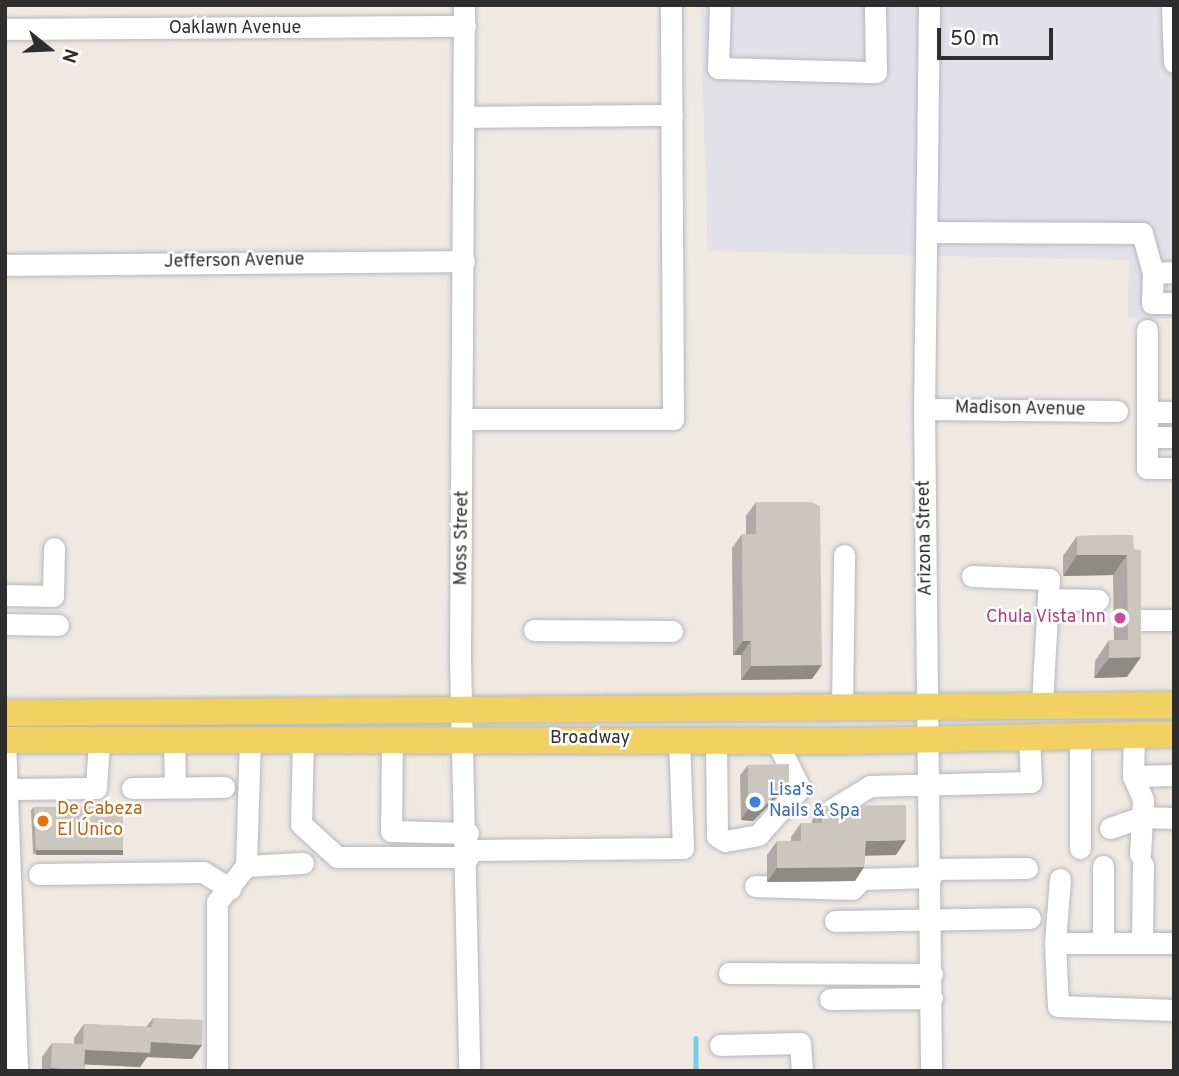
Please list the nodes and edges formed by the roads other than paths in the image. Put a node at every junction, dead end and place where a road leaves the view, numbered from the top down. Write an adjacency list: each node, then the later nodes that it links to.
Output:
1 (671, 5): 10 (street)
2 (720, 5): 3 (street)
3 (875, 5)
4 (929, 5): 12 (street, Arizona Street)
5 (1172, 5): 8 (street)
6 (464, 16): 7 (street, Oaklawn Avenue); 11 (street, Moss Street)
7 (5, 29)
8 (1173, 35): 9 (street)
9 (1174, 62)
10 (672, 115): 11 (street); 22 (street)
11 (465, 117): 13 (street, Moss Street)
12 (929, 232): 15 (street); 18 (street, Arizona Street)
13 (464, 261): 14 (street, Jefferson Avenue); 22 (street, Moss Street)
14 (5, 265)
15 (1164, 273): 16 (street)
16 (1174, 303)
17 (1147, 330): 20 (street)
18 (923, 409): 19 (street, Madison Avenue); 39 (street, Arizona Street)
19 (1117, 411)
20 (1147, 412): 21 (street); 23 (street)
21 (1174, 412)
22 (466, 419): 42 (street, Moss Street)
23 (1147, 437): 24 (street); 25 (street)
24 (1174, 437)
25 (1174, 468)
26 (54, 548): 29 (street)
27 (844, 555): 41 (street)
28 (972, 576): 30 (street)
29 (5, 595)
30 (1048, 599): 31 (street); 40 (street)
31 (1098, 600)
32 (1138, 620): 33 (street)
33 (1174, 620)
34 (5, 624): 35 (street)
35 (58, 625)
36 (534, 630): 37 (street)
37 (672, 631)
38 (1174, 705): 40 (main road, Broadway)
39 (930, 706): 40 (main road, Broadway); 41 (main road, Broadway); 51 (street, Arizona Street)
40 (1042, 706)
41 (842, 707): 42 (main road, Broadway)
42 (461, 709): 43 (main road, Broadway); 49 (street, Moss Street)
43 (5, 713)
44 (1174, 734): 45 (main road, Broadway)
45 (1134, 735): 47 (main road, Broadway); 60 (street)
46 (1029, 736): 47 (main road, Broadway); 51 (main road, Broadway); 61 (street)
47 (1080, 736): 71 (street)
48 (392, 738): 49 (main road, Broadway); 53 (main road, Broadway); 70 (street)
49 (463, 738): 54 (main road, Broadway); 70 (street, Moss Street)
50 (716, 738): 54 (main road, Broadway); 57 (main road, Broadway); 57 (street)
51 (930, 738): 57 (main road, Broadway); 61 (street, Arizona Street)
52 (250, 739): 53 (main road, Broadway); 56 (main road, Broadway); 73 (street)
53 (303, 739): 70 (street)
54 (679, 739): 70 (street)
55 (100, 740): 56 (main road, Broadway); 58 (main road, Broadway); 65 (street)
56 (174, 740): 64 (street)
57 (776, 740)
58 (5, 741): 65 (street)
59 (1174, 775): 60 (street)
60 (1133, 776): 67 (street)
61 (931, 783): 66 (street); 76 (street, Arizona Street)
62 (224, 787): 64 (street)
63 (132, 788): 64 (street)
64 (175, 788)
65 (11, 789): 94 (street)
66 (831, 810)
67 (1142, 817): 68 (street); 69 (street); 86 (street)
68 (1174, 818)
69 (1110, 828)
70 (468, 847): 96 (street, Moss Street)
71 (1080, 848)
72 (303, 863): 73 (street)
73 (247, 866): 80 (street)
74 (1103, 866): 85 (street)
75 (1027, 868): 76 (street)
76 (932, 873): 79 (street); 82 (street, Arizona Street)
77 (39, 874): 80 (street)
78 (1060, 878): 84 (street)
79 (755, 886)
80 (230, 889): 95 (street)
81 (1030, 918): 82 (street)
82 (932, 919): 83 (street); 89 (street, Arizona Street)
83 (835, 921)
84 (1055, 943): 85 (street); 92 (street)
85 (1103, 943): 86 (street)
86 (1142, 943): 87 (street)
87 (1174, 943)
88 (729, 973): 89 (street)
89 (932, 974): 90 (street, Arizona Street)
90 (932, 998): 91 (street); 98 (street, Arizona Street)
91 (830, 999)
92 (1174, 1010)
93 (720, 1045): 97 (street)
94 (17, 1071)
95 (217, 1071)
96 (469, 1071)
97 (802, 1071)
98 (931, 1071)

